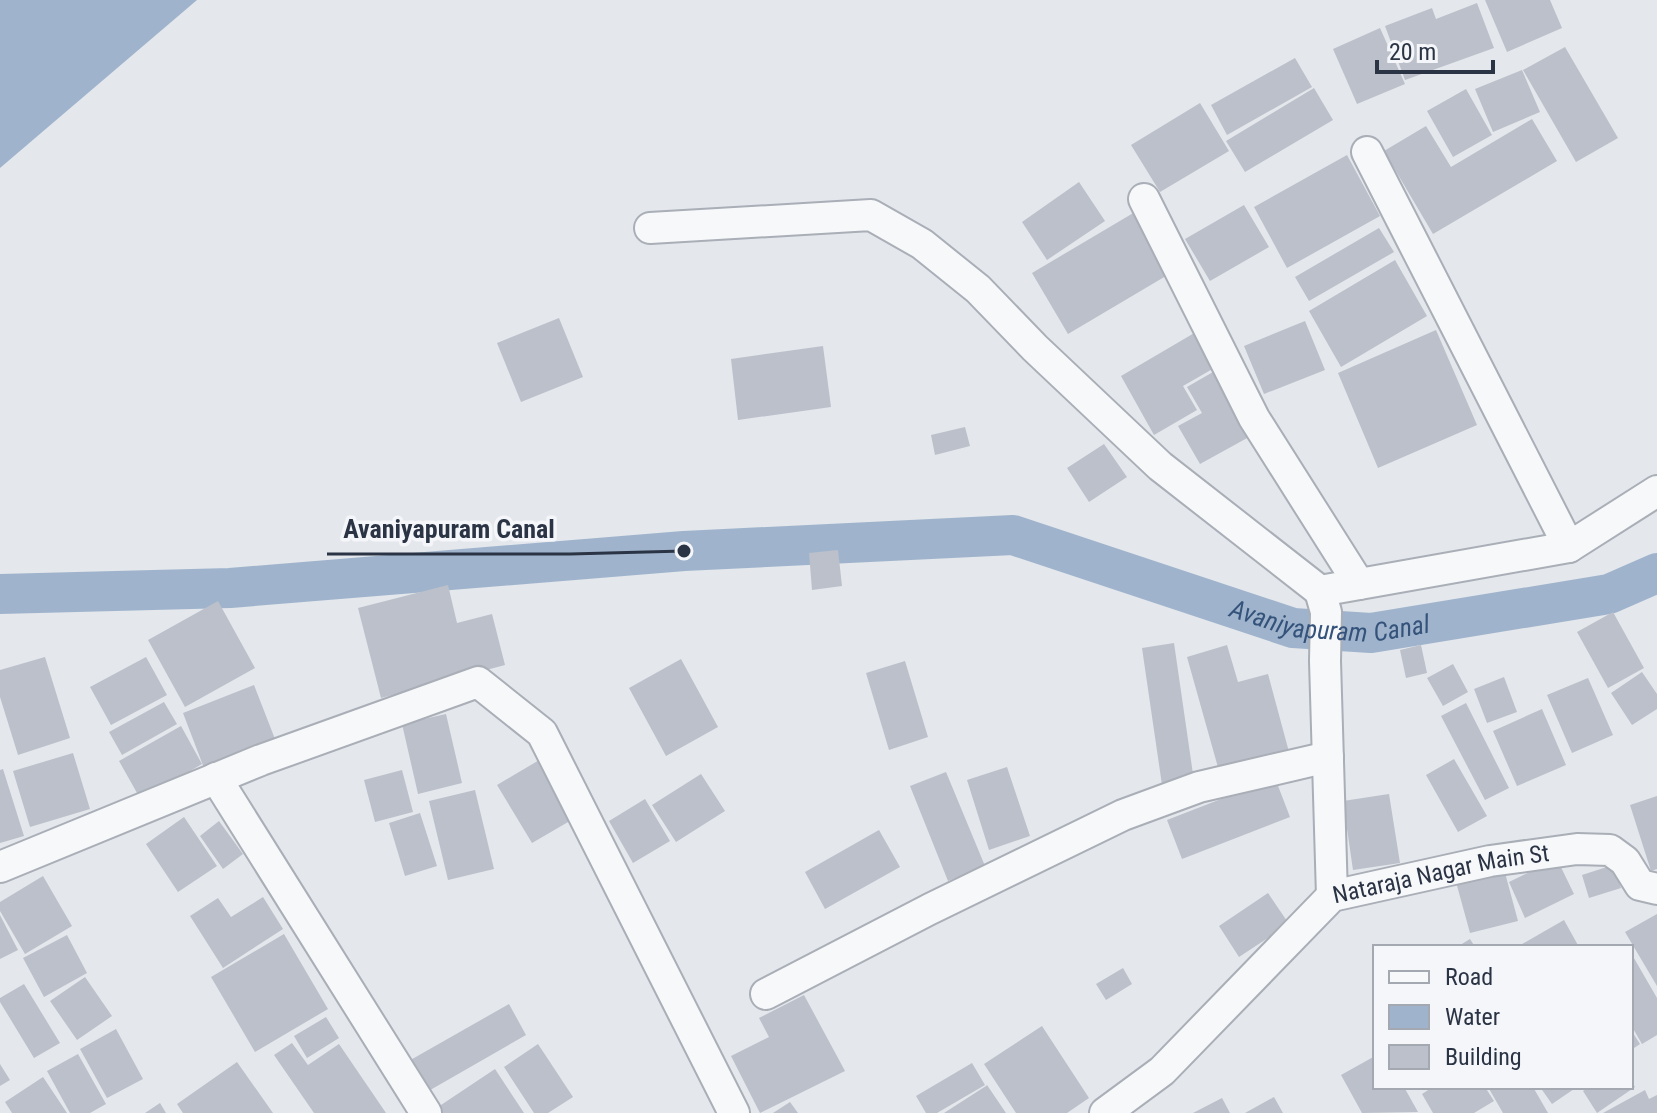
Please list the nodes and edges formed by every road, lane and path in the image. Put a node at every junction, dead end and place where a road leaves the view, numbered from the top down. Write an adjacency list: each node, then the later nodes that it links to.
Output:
1 (1367, 152): 5 (street)
2 (1144, 199): 6 (street)
3 (650, 228): 7 (street)
4 (1657, 491): 5 (street)
5 (1569, 547): 6 (street)
6 (1359, 584): 7 (street)
7 (1323, 601): 8 (street)
8 (1328, 757): 12 (street); 13 (street)
9 (216, 778): 10 (street); 15 (street); 16 (street)
10 (0, 867)
11 (1657, 889): 12 (street, Nataraja Nagar Main St)
12 (1332, 896): 14 (street, Nataraja Nagar Main St)
13 (766, 994)
14 (1120, 1109)
15 (426, 1113)
16 (734, 1113)

